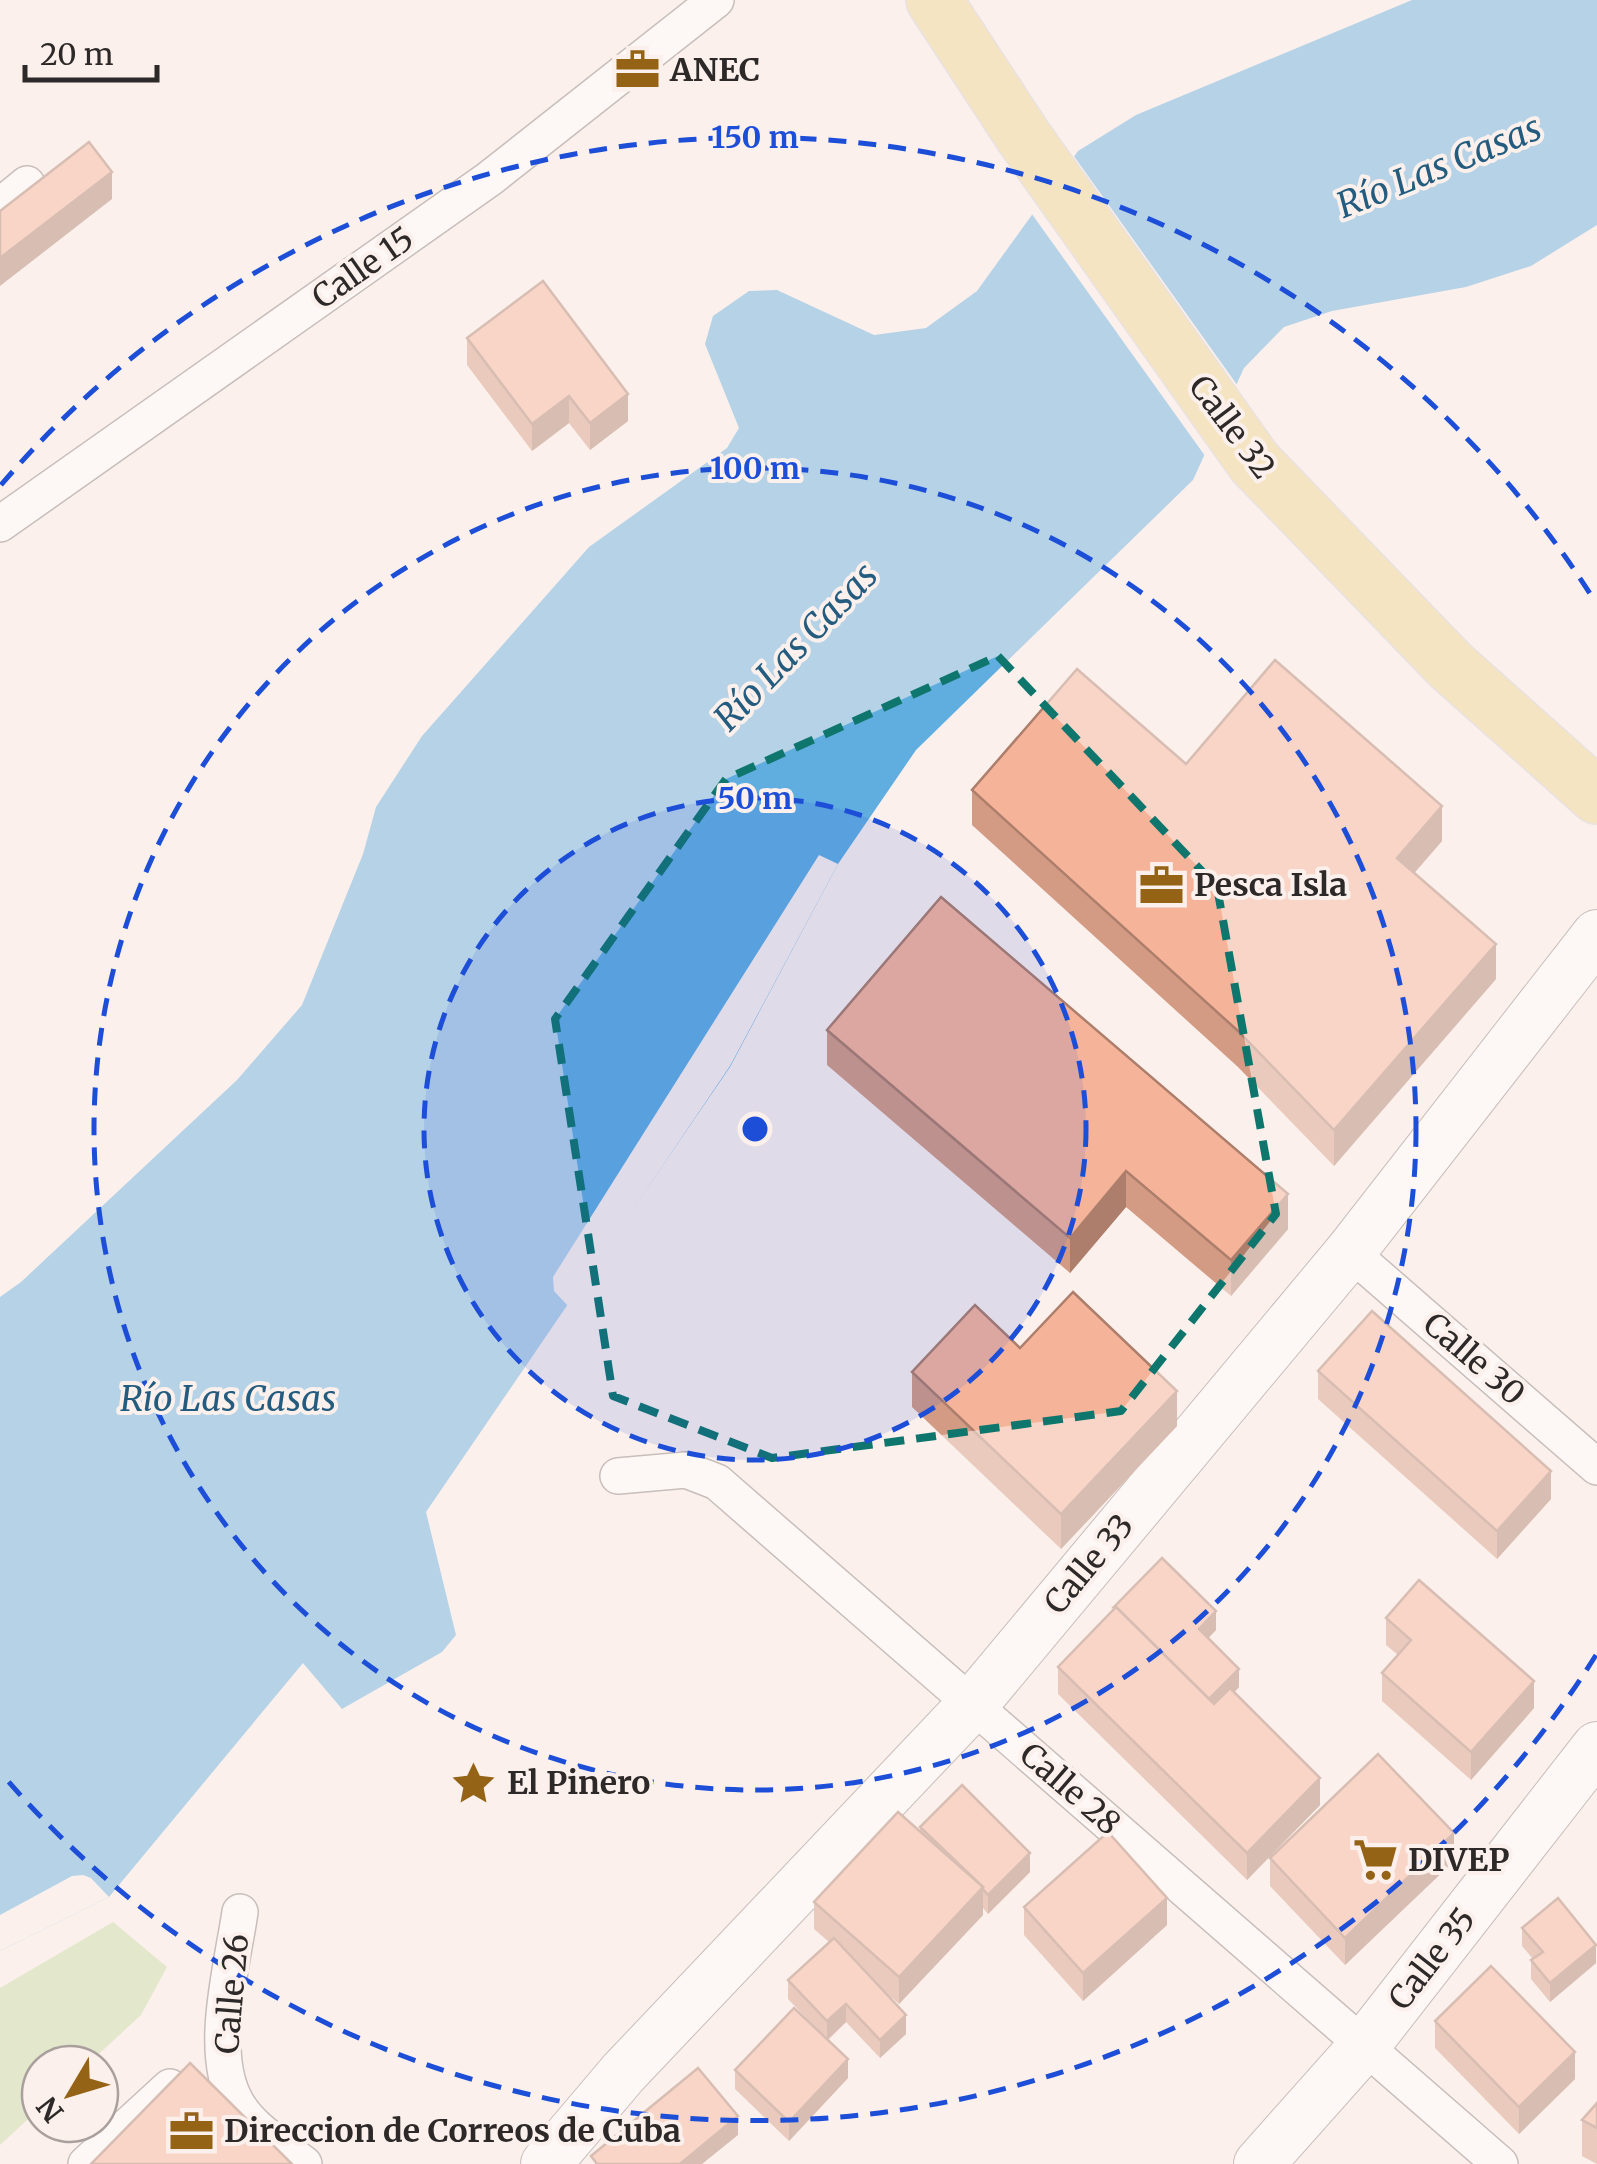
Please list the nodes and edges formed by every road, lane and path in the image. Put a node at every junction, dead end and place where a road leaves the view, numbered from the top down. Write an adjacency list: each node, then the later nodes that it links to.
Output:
1 (716, 0): 4 (street, Calle 15)
2 (934, 0): 3 (main road, Calle 32)
3 (963, 23): 5 (main road, Calle 32)
4 (0, 524)
5 (1597, 796)
6 (1597, 934): 7 (street, Calle 33)
7 (1350, 1252): 8 (street, Calle 30); 10 (street, Calle 33)
8 (1597, 1466)
9 (618, 1476): 10 (street, Calle 28)
10 (972, 1704): 13 (street, Calle 28); 17 (street, Calle 33)
11 (1597, 1747): 13 (street, Calle 35)
12 (240, 1912): 14 (street, Calle 26)
13 (1364, 2046): 18 (street, Calle 35); 19 (street, Calle 28)
14 (223, 2060): 15 (street); 16 (street, Calle 26)
15 (86, 2164)
16 (304, 2164)
17 (546, 2164)
18 (1260, 2164)
19 (1500, 2164)

